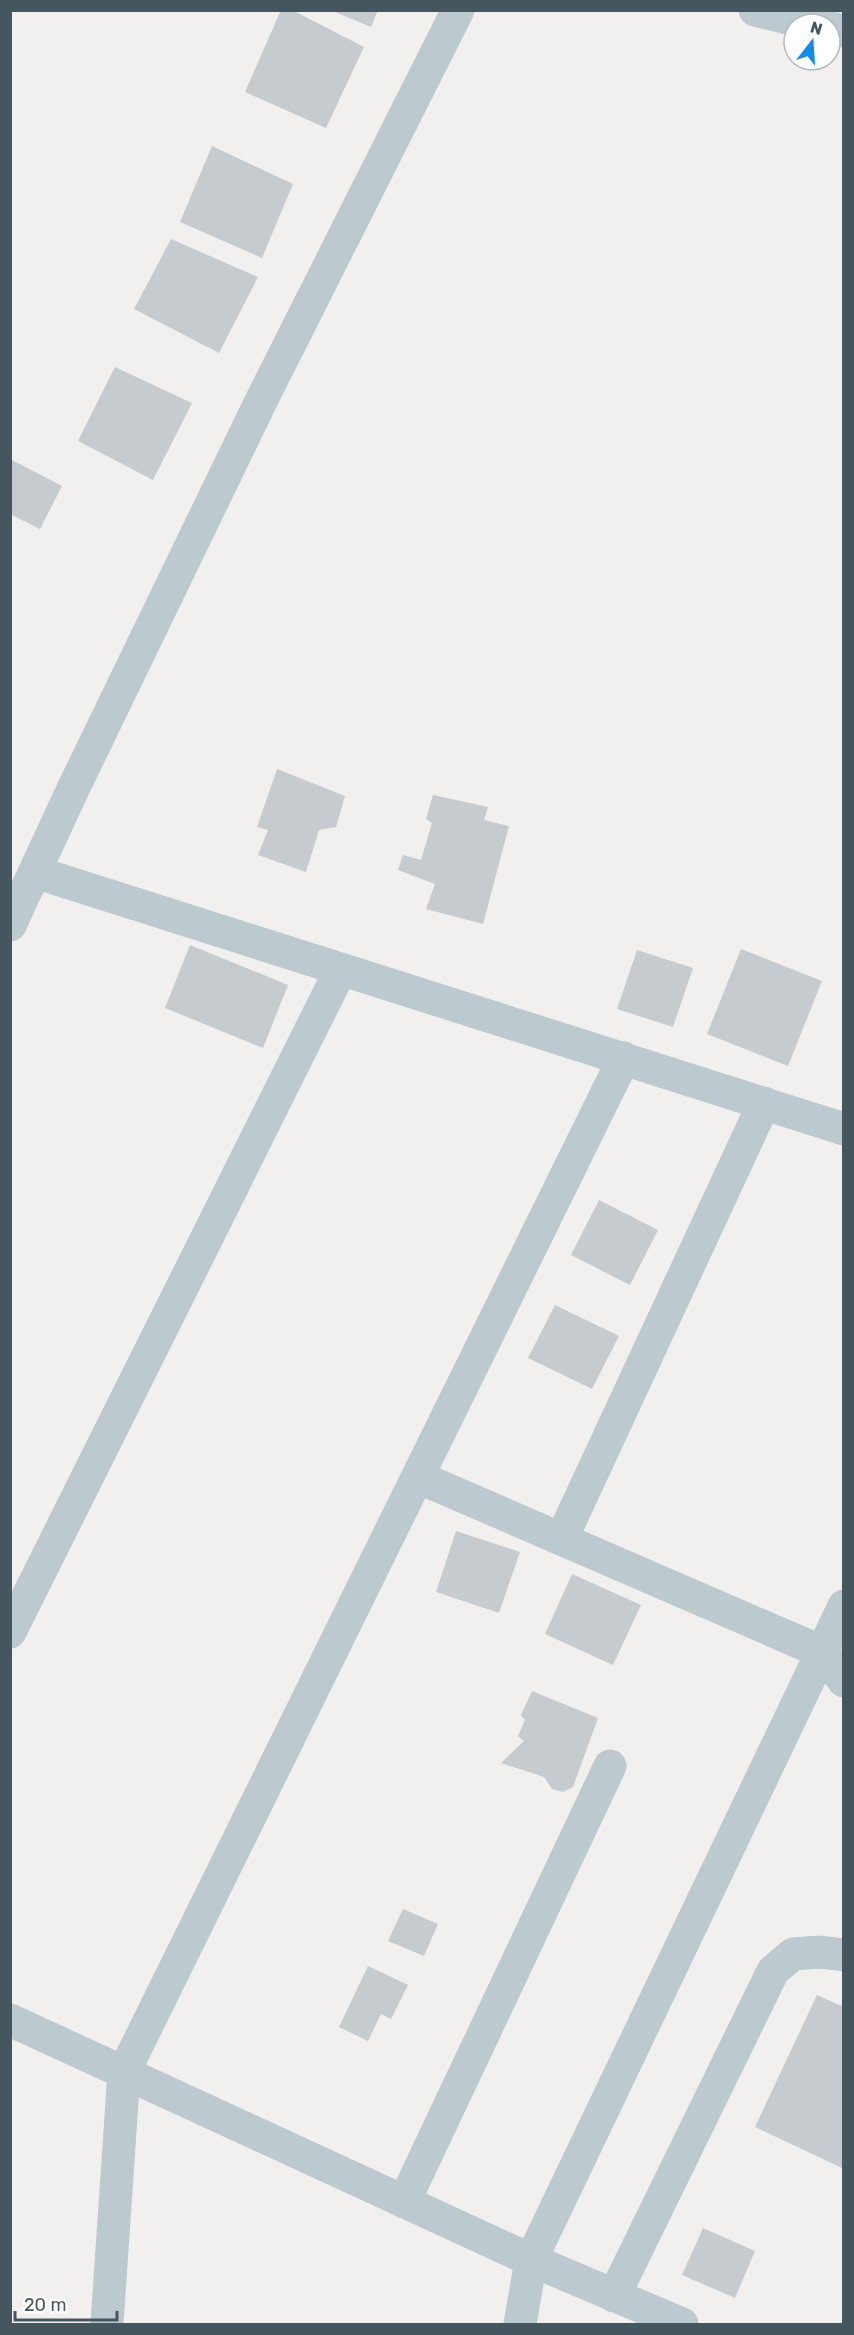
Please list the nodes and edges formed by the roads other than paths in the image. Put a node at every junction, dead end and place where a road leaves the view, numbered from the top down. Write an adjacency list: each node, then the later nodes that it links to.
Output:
1 (458, 10): 4 (street)
2 (755, 10): 3 (street)
3 (782, 17)
4 (35, 872): 5 (street); 6 (street)
5 (10, 925)
6 (342, 969): 7 (street); 13 (street)
7 (624, 1058): 8 (street); 10 (street)
8 (764, 1102): 9 (street); 11 (street)
9 (843, 1129)
10 (418, 1477): 11 (street); 19 (street)
11 (562, 1538): 14 (street)
12 (843, 1605): 14 (street)
13 (10, 1632)
14 (822, 1652): 15 (street); 21 (street)
15 (843, 1681)
16 (610, 1766): 20 (street)
17 (843, 1955): 22 (street)
18 (10, 2020): 19 (street)
19 (124, 2072): 20 (street); 23 (street)
20 (404, 2202): 21 (street)
21 (531, 2260): 22 (street); 24 (street)
22 (614, 2296): 25 (street)
23 (107, 2325)
24 (520, 2325)
25 (682, 2325)

